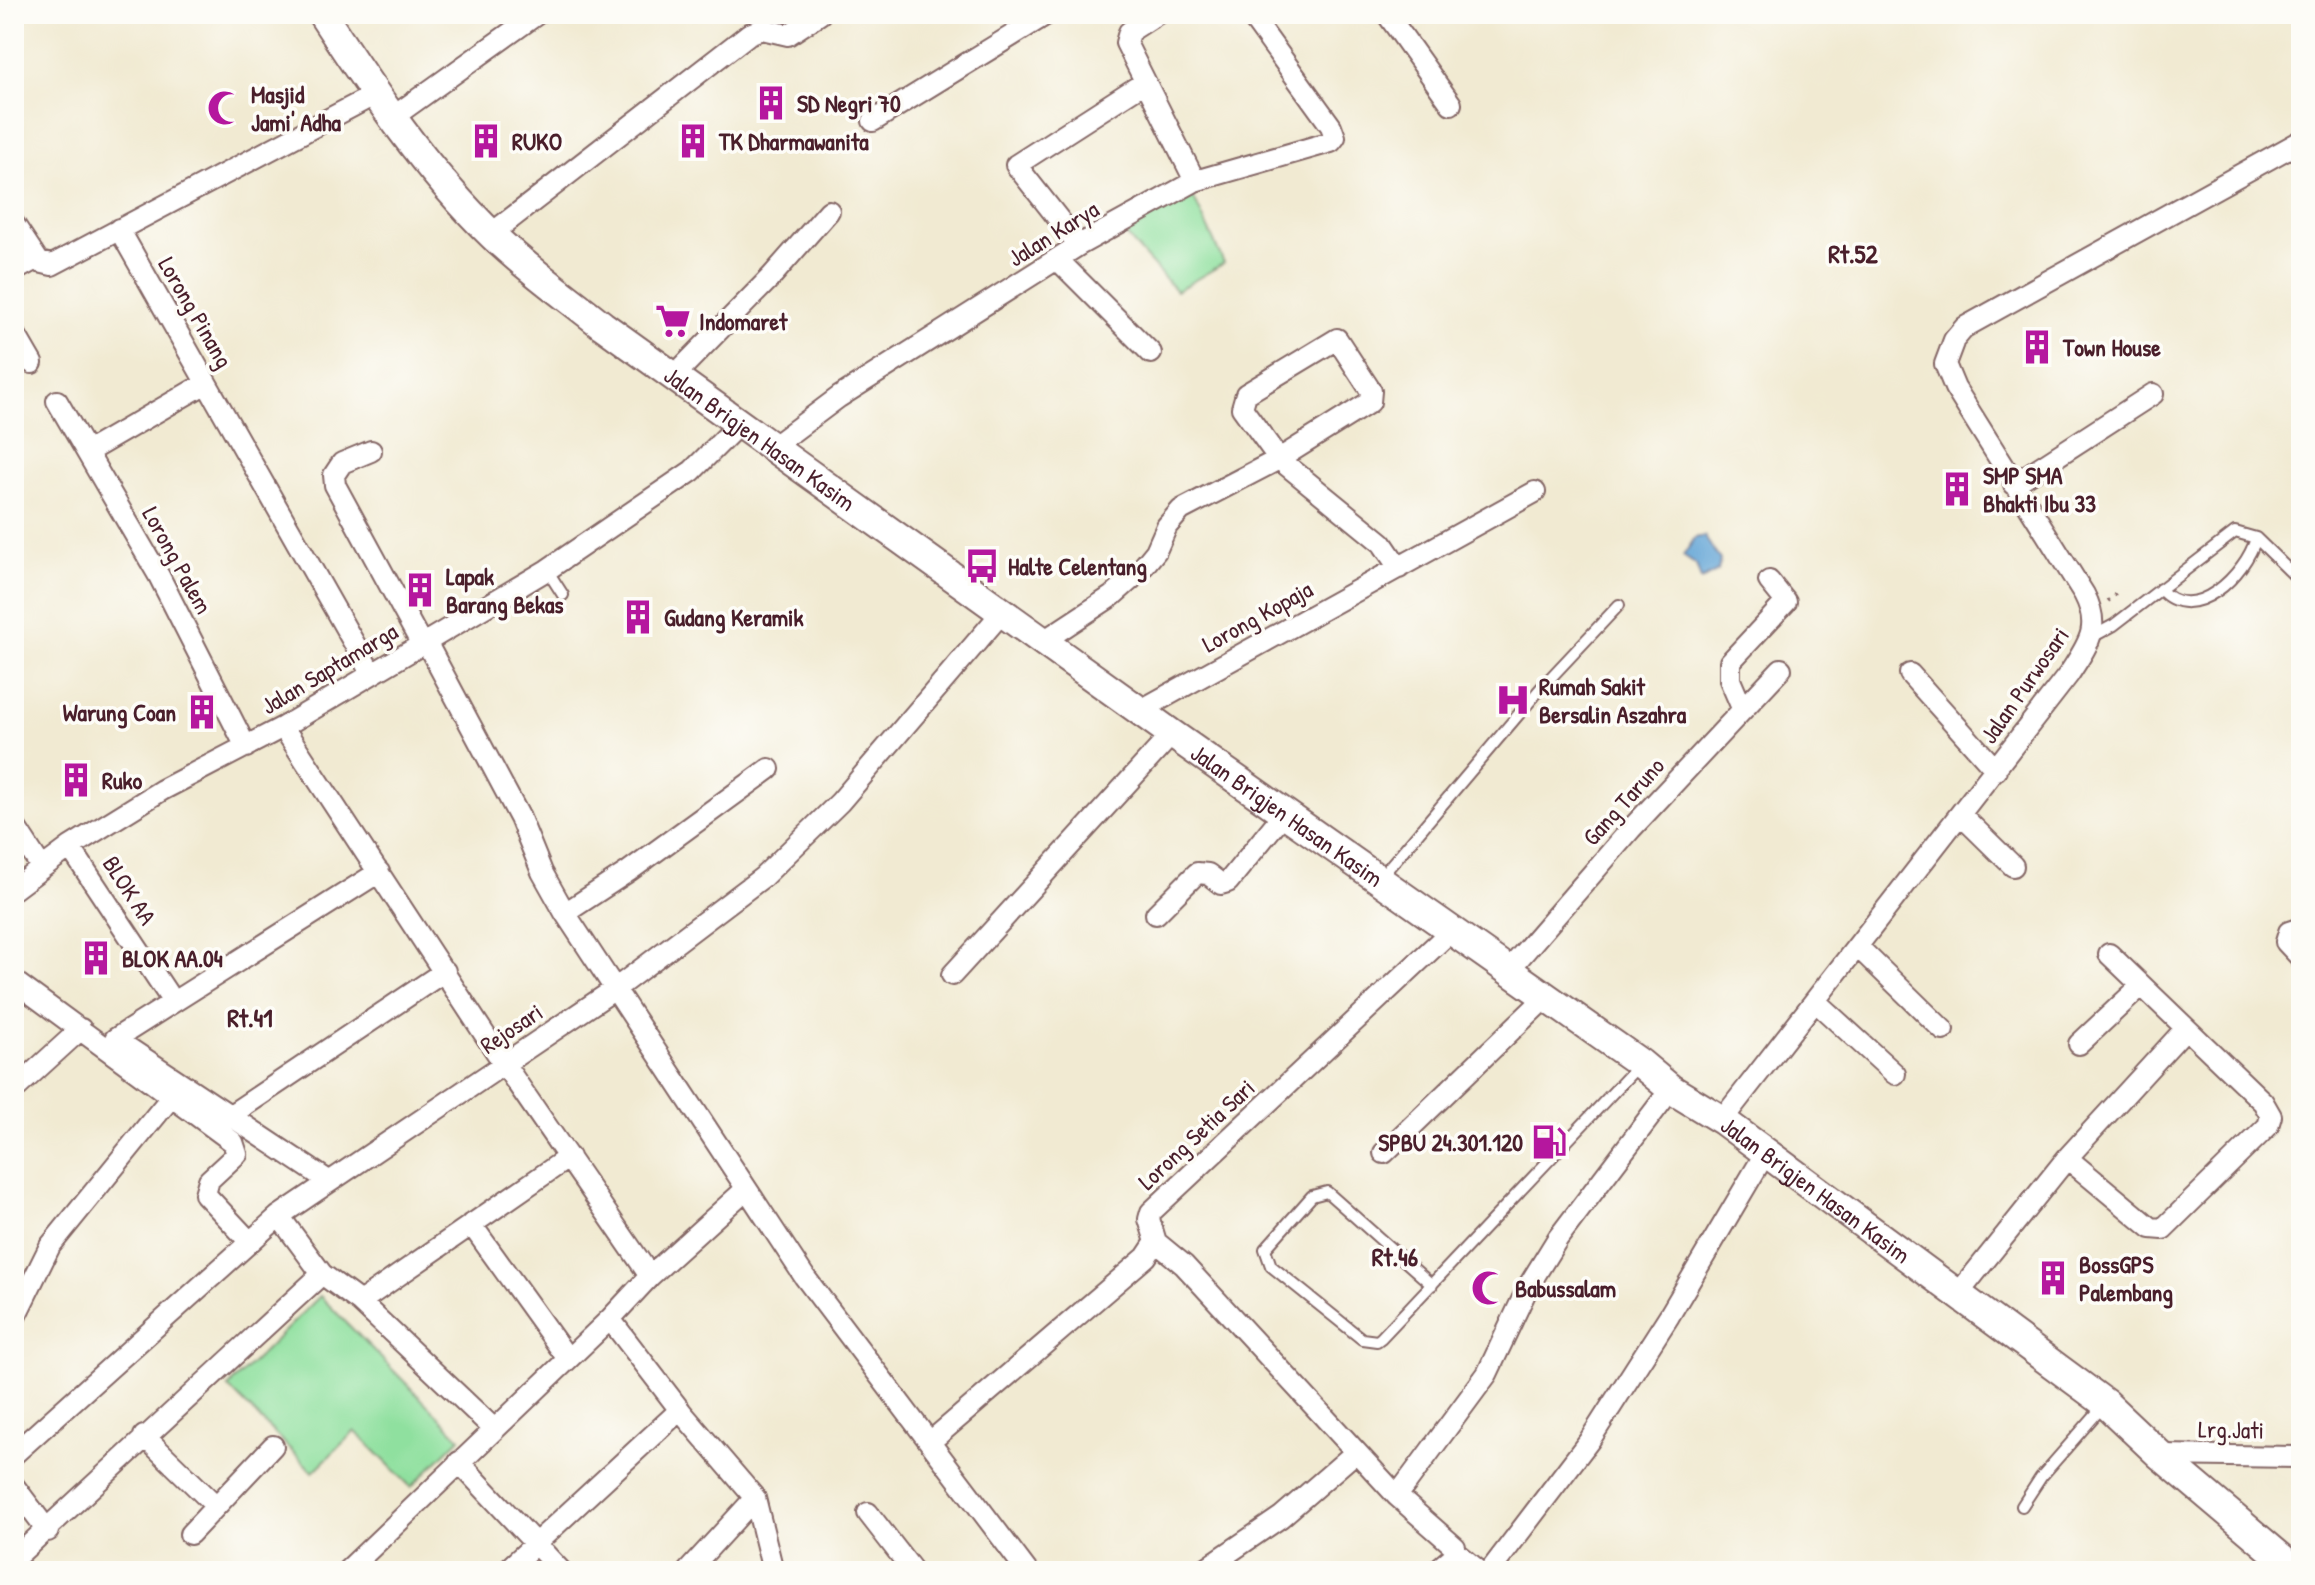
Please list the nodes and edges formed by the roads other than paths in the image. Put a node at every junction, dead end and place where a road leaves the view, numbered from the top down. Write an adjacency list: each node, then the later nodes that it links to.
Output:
1 (322, 14): 10 (street, Jalan Brigjen Hasan Kasim)
2 (537, 14): 12 (street)
3 (820, 14): 8 (street)
4 (1047, 14): 13 (street)
5 (1157, 14): 9 (street)
6 (1250, 14): 15 (street, Jalan Karya)
7 (1387, 14): 11 (street)
8 (753, 22): 19 (street)
9 (1145, 82): 15 (street); 20 (street)
10 (376, 94): 12 (street, Jalan Brigjen Hasan Kasim); 18 (street)
11 (1451, 104)
12 (393, 117): 19 (street, Jalan Brigjen Hasan Kasim)
13 (873, 121)
14 (2301, 141): 36 (street, Jalan Purwosari)
15 (1195, 181): 20 (street, Jalan Karya)
16 (829, 211): 27 (street)
17 (14, 224): 21 (street)
18 (119, 229): 21 (street); 28 (street, Lorong Pinang)
19 (491, 234): 27 (street, Jalan Brigjen Hasan Kasim)
20 (1079, 245): 22 (street, Jalan Karya)
21 (36, 259): 23 (street)
22 (1058, 260): 25 (street); 32 (street, Jalan Karya)
23 (14, 271)
24 (14, 332): 26 (street)
25 (1151, 353)
26 (32, 363)
27 (674, 376): 31 (street, Jalan Brigjen Hasan Kasim)
28 (206, 383): 34 (street); 51 (street, Lorong Pinang)
29 (2153, 394): 36 (street)
30 (57, 401): 34 (street, Lorong Palem)
31 (740, 423): 32 (street, Jalan Brigjen Hasan Kasim); 40 (street, Jalan Saptamarga)
32 (775, 445): 46 (street, Jalan Brigjen Hasan Kasim)
33 (371, 451): 49 (street)
34 (87, 452): 57 (street, Lorong Palem)
35 (1279, 459): 35 (street); 39 (street); 48 (street)
36 (2014, 484): 47 (street, Jalan Purwosari)
37 (1535, 492): 39 (street, Lorong Kopaja)
38 (2256, 538): 42 (lane); 43 (lane); 43 (lane)
39 (1399, 568): 54 (street, Lorong Kopaja)
40 (547, 570): 44 (lane); 49 (street, Jalan Saptamarga)
41 (1769, 581): 53 (street)
42 (2301, 582)
43 (2160, 589): 47 (lane)
44 (563, 595)
45 (1619, 605): 67 (lane)
46 (1004, 610): 48 (street, Jalan Brigjen Hasan Kasim); 81 (street, Rejosari)
47 (2089, 639): 59 (street, Jalan Purwosari)
48 (1045, 640): 54 (street, Jalan Brigjen Hasan Kasim)
49 (423, 641): 51 (street, Jalan Saptamarga); 69 (street)
50 (1781, 669): 53 (street, Gang Taruno)
51 (371, 673): 55 (street, Jalan Saptamarga)
52 (1910, 674): 59 (street)
53 (1742, 708): 77 (street, Gang Taruno)
54 (1141, 710): 56 (street, Jalan Brigjen Hasan Kasim)
55 (283, 727): 57 (street, Jalan Saptamarga); 66 (street)
56 (1172, 734): 60 (street, Jalan Brigjen Hasan Kasim); 78 (street)
57 (246, 747): 63 (street, Jalan Saptamarga)
58 (769, 769): 69 (street)
59 (1996, 770): 61 (street, Jalan Purwosari)
60 (1284, 813): 67 (street, Jalan Brigjen Hasan Kasim); 70 (street)
61 (1961, 815): 64 (street); 73 (street, Jalan Purwosari)
62 (14, 825): 65 (street)
63 (70, 847): 65 (street, Jalan Saptamarga); 84 (street, BLOK AA)
64 (2013, 866)
65 (42, 868): 68 (street, Jalan Saptamarga)
66 (379, 872): 76 (street); 84 (street)
67 (1379, 880): 72 (street, Jalan Brigjen Hasan Kasim)
68 (14, 889)
69 (565, 913): 81 (street)
70 (1156, 914)
71 (2301, 928): 75 (street)
72 (1451, 931): 77 (street, Jalan Brigjen Hasan Kasim); 106 (street, Lorong Setia Sari)
73 (1858, 947): 83 (street, Jalan Purwosari); 87 (street)
74 (2109, 954): 80 (street)
75 (2301, 958)
76 (445, 971): 90 (street); 95 (street)
77 (1508, 971): 82 (street, Jalan Brigjen Hasan Kasim)
78 (952, 975)
79 (14, 981): 86 (street)
80 (2136, 981): 85 (street); 88 (street)
81 (615, 989): 90 (street, Rejosari); 102 (street)
82 (1546, 997): 89 (street, Jalan Brigjen Hasan Kasim); 98 (street)
83 (1815, 1001): 91 (street); 96 (street, Jalan Purwosari)
84 (173, 1002): 95 (street)
85 (2186, 1028): 100 (street); 100 (street)
86 (81, 1029): 93 (street); 94 (street)
87 (1943, 1030)
88 (2079, 1044)
89 (1640, 1063): 92 (street, Jalan Brigjen Hasan Kasim); 109 (lane)
90 (504, 1064): 99 (street); 101 (street, Rejosari)
91 (1895, 1074)
92 (1671, 1089): 96 (street, Jalan Brigjen Hasan Kasim); 127 (street)
93 (14, 1090)
94 (172, 1096): 105 (street); 112 (street)
95 (229, 1116): 101 (street)
96 (1722, 1120): 97 (street, Jalan Brigjen Hasan Kasim)
97 (1766, 1152): 110 (street, Jalan Brigjen Hasan Kasim); 147 (street)
98 (1384, 1153)
99 (569, 1157): 104 (street); 108 (street)
100 (2067, 1158): 110 (street)
101 (327, 1180): 103 (street, Rejosari)
102 (745, 1190): 108 (street); 119 (street)
103 (279, 1216): 105 (street, Rejosari); 107 (street)
104 (471, 1224): 111 (street); 114 (street)
105 (250, 1242): 122 (street, Rejosari)
106 (1156, 1242): 119 (street); 121 (street)
107 (322, 1274): 111 (street); 118 (street)
108 (650, 1276): 113 (street)
109 (1432, 1285): 109 (lane)
110 (1958, 1294): 115 (street, Jalan Brigjen Hasan Kasim)
111 (360, 1302): 117 (street)
112 (14, 1319)
113 (610, 1319): 114 (street); 116 (street)
114 (568, 1359): 117 (street)
115 (2105, 1403): 123 (street, Jalan Brigjen Hasan Kasim); 130 (lane)
116 (680, 1410): 128 (street); 134 (street)
117 (494, 1429): 125 (street)
118 (144, 1436): 129 (street); 132 (street)
119 (930, 1442): 143 (street)
120 (273, 1446): 129 (street)
121 (1356, 1452): 127 (street); 144 (street)
122 (14, 1454)
123 (2160, 1455): 124 (street, Lrg.Jati); 148 (street, Jalan Brigjen Hasan Kasim)
124 (2301, 1457)
125 (459, 1462): 134 (street); 137 (street)
126 (14, 1486): 132 (street)
127 (1397, 1496): 135 (street)
128 (755, 1498): 140 (street); 141 (street)
129 (216, 1506): 133 (street)
130 (2022, 1506)
131 (868, 1513): 142 (street)
132 (48, 1531): 136 (street)
133 (190, 1534)
134 (536, 1544): 138 (street); 139 (street)
135 (1457, 1553): 145 (street); 146 (street)
136 (14, 1559)
137 (347, 1571)
138 (506, 1571)
139 (561, 1571)
140 (688, 1571)
141 (773, 1571)
142 (913, 1571)
143 (1027, 1571)
144 (1202, 1571)
145 (1436, 1571)
146 (1479, 1571)
147 (1490, 1571)
148 (2297, 1571)

